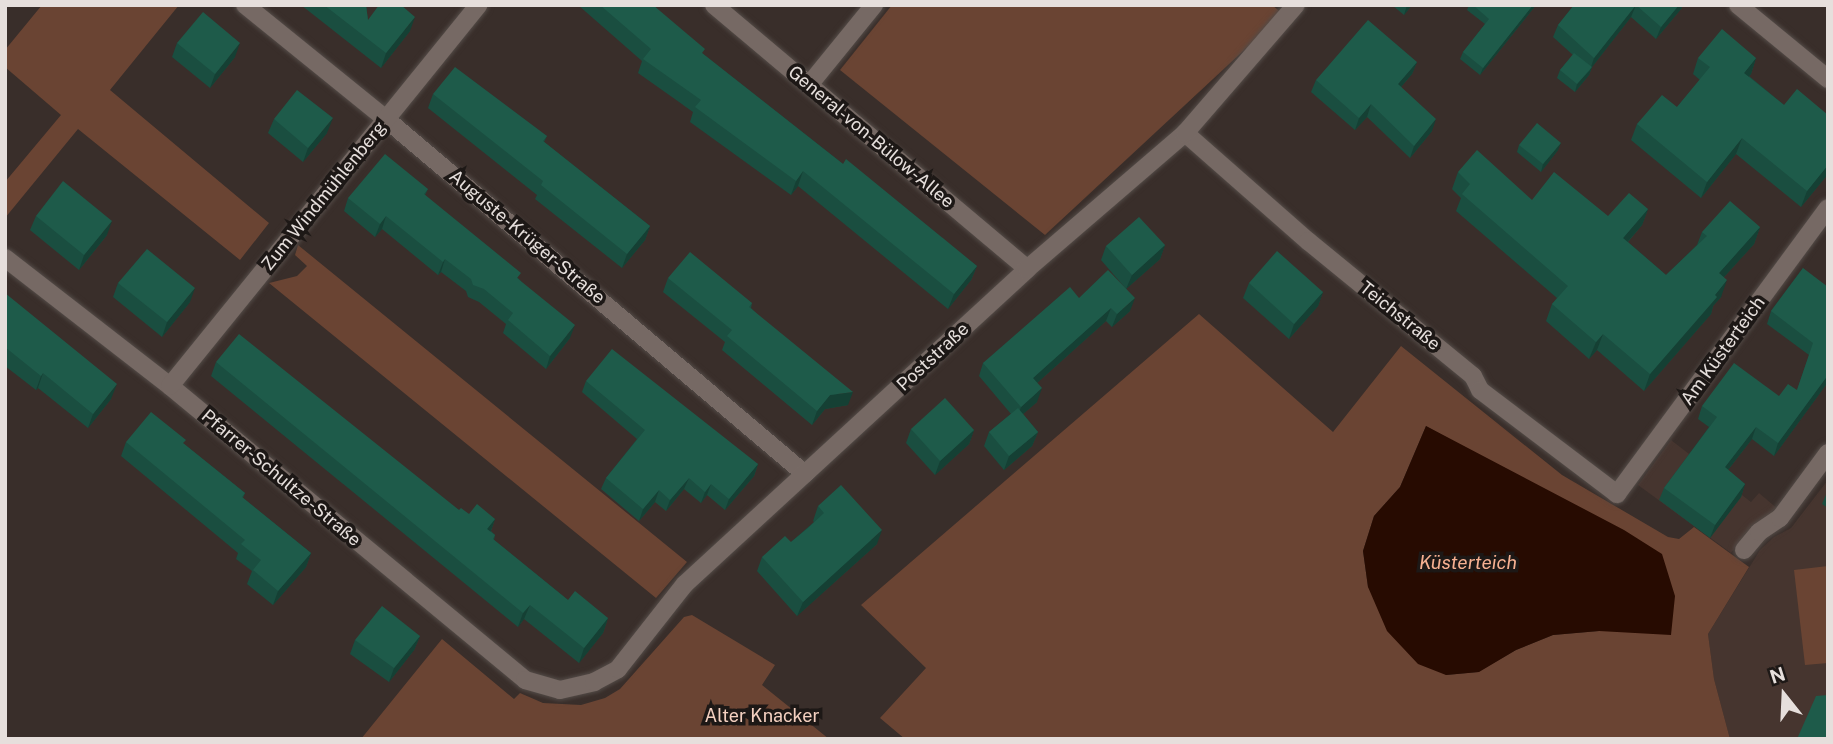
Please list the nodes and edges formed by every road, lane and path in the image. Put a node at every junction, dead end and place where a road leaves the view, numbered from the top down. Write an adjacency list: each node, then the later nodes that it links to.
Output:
1 (245, 5): 9 (street, Auguste-Krüger-Straße)
2 (478, 5): 9 (street, Zum Windmühlenberg)
3 (713, 5): 8 (street, General-von-Bülow-Allee)
4 (874, 5): 8 (street)
5 (1296, 5): 10 (street, Poststraße)
6 (1738, 5): 7 (street)
7 (1828, 79)
8 (809, 85): 13 (street, General-von-Bülow-Allee)
9 (386, 119): 14 (street, Zum Windmühlenberg); 16 (street, Auguste-Krüger-Straße)
10 (1185, 133): 13 (street, Poststraße); 17 (street, Teichstraße)
11 (1828, 208): 17 (street, Am Küsterteich)
12 (5, 258): 14 (street, Pfarrer-Schultze-Straße)
13 (1027, 269): 16 (street, Poststraße)
14 (170, 386): 19 (street, Pfarrer-Schultze-Straße)
15 (1828, 453): 18 (street)
16 (805, 474): 19 (street, Poststraße)
17 (1617, 494)
18 (1744, 550)
19 (560, 690)

